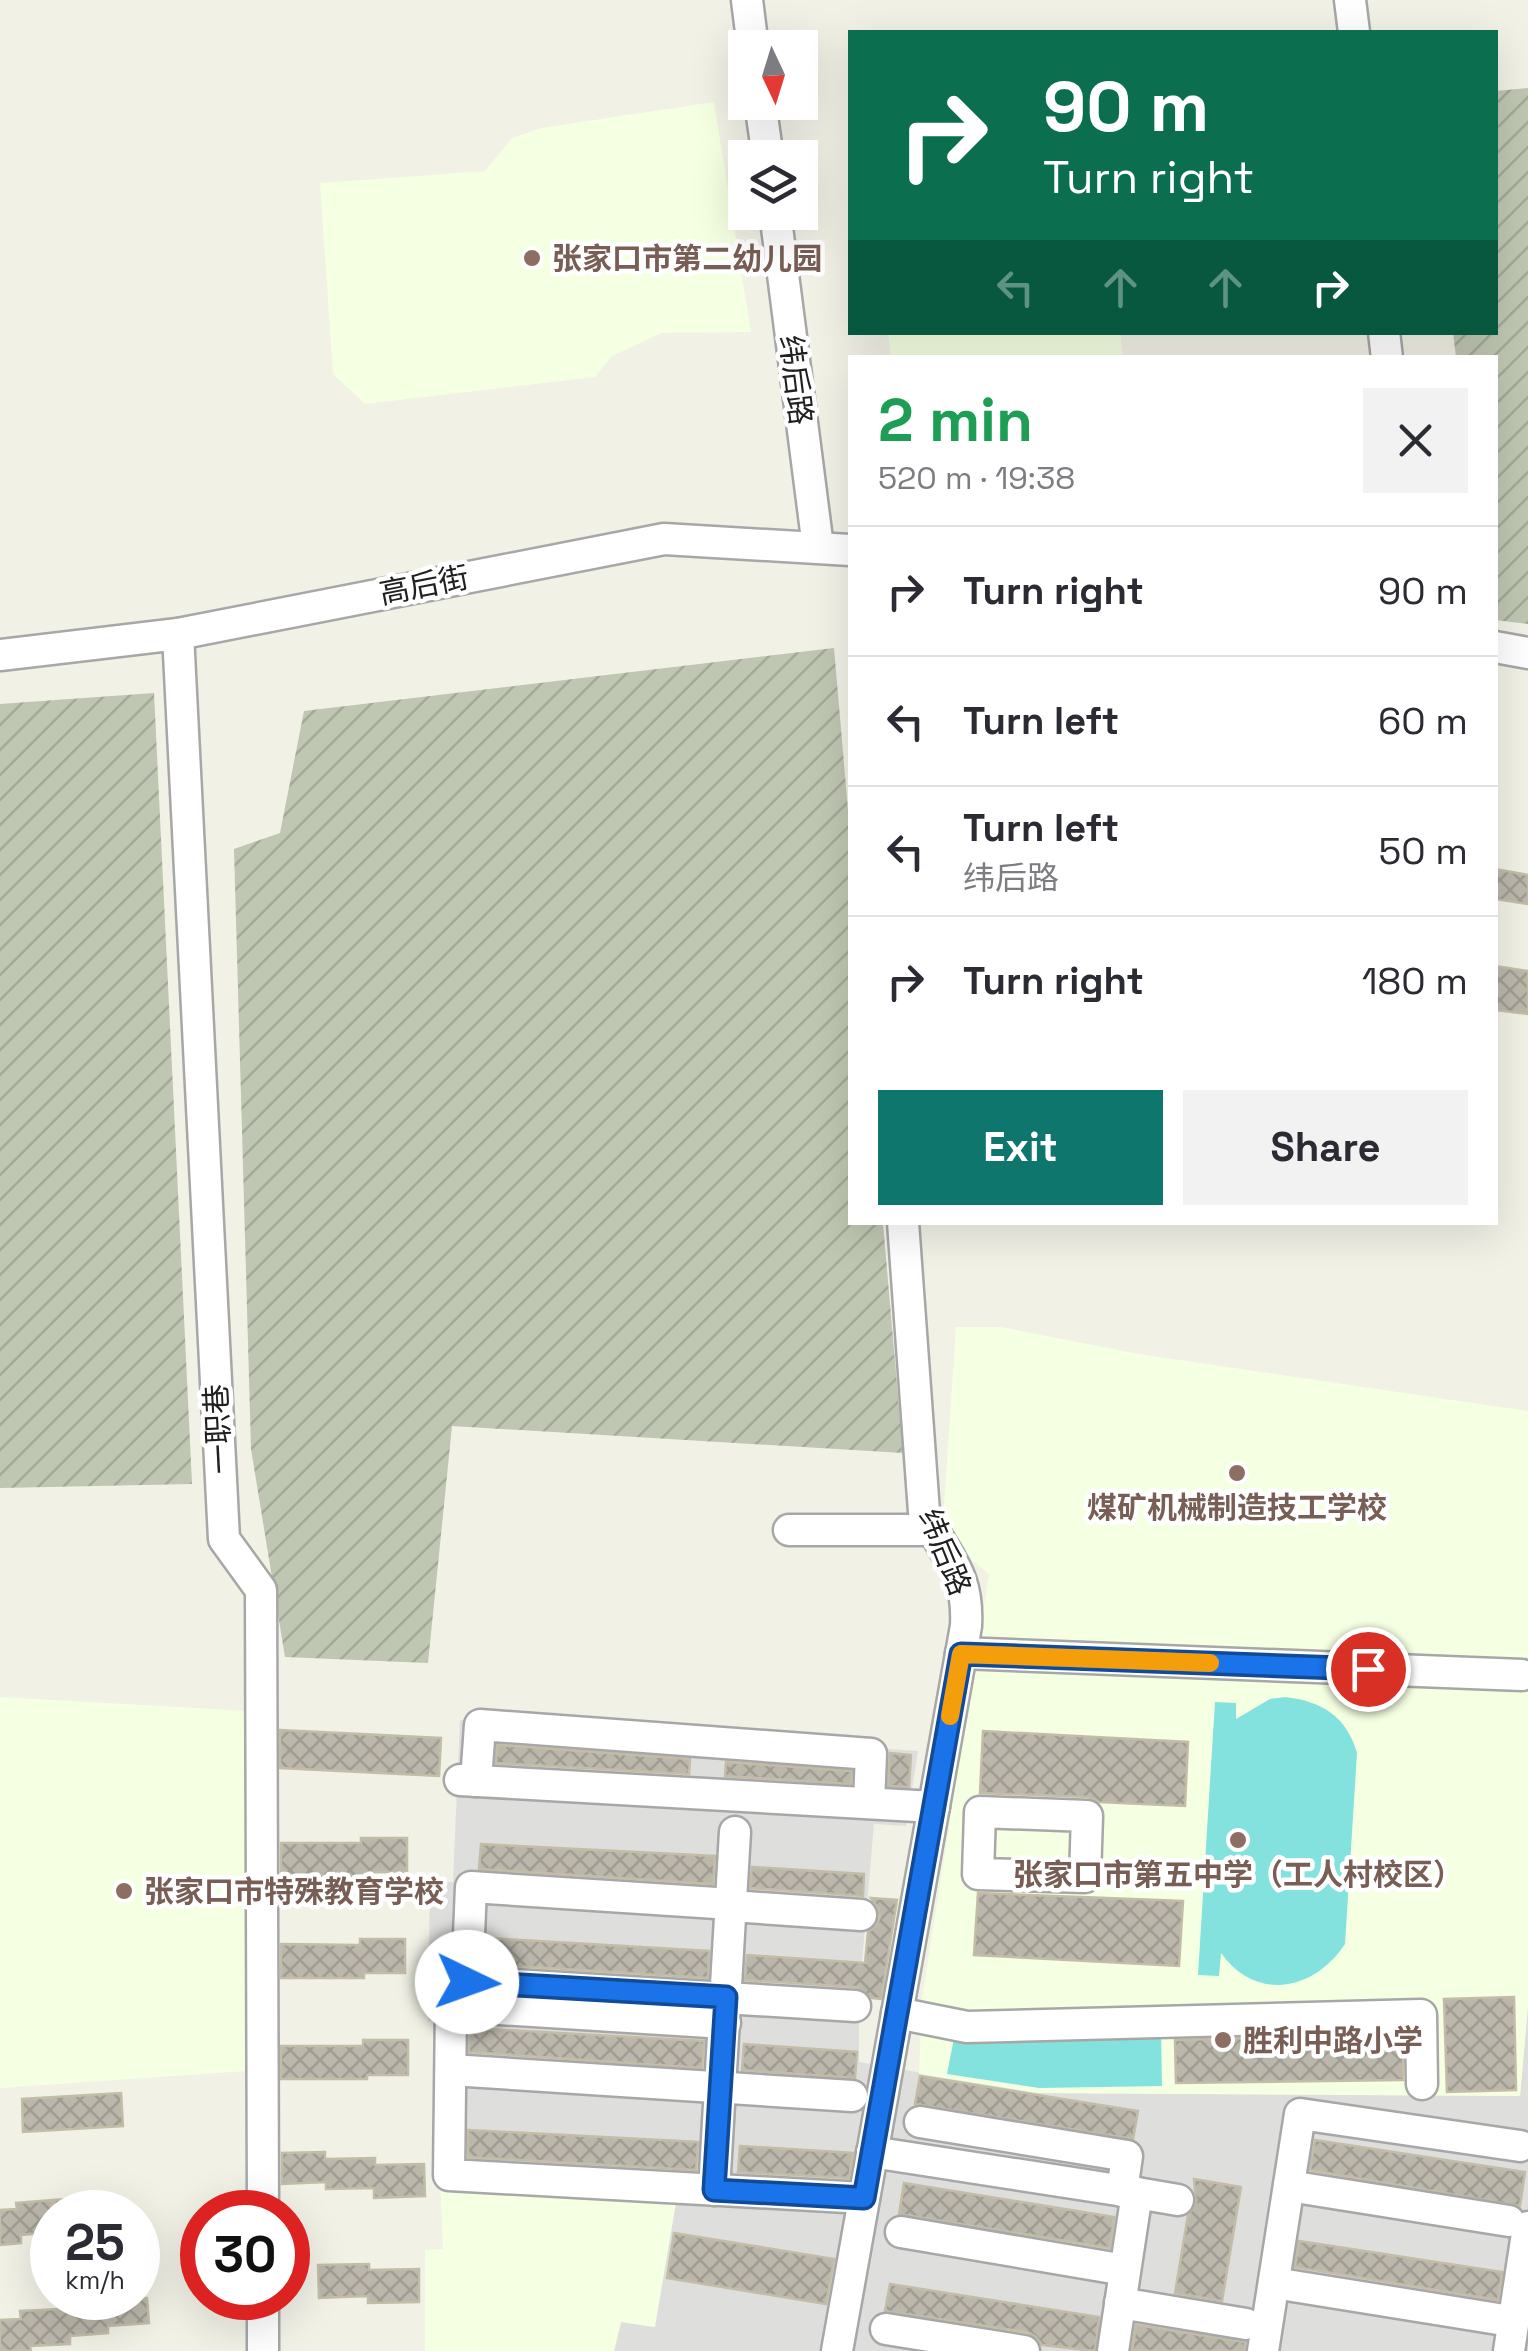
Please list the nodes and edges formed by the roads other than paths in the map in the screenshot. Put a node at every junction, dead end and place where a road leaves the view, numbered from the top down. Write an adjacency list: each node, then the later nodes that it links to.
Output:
1 (747, 0): 3 (street)
2 (1350, 0): 4 (street)
3 (751, 30)
4 (1354, 30)
5 (777, 230): 6 (street, 纬后路)
6 (818, 547): 7 (street, 高后街); 8 (street, 高后街)
7 (848, 550)
8 (178, 634): 11 (street, 高后街); 39 (street, 一职巷)
9 (1498, 648): 10 (street)
10 (1528, 653)
11 (0, 655)
12 (903, 1225): 14 (street, 纬后路)
13 (788, 1530): 14 (street)
14 (932, 1530): 15 (street, 纬后路)
15 (961, 1654): 16 (street); 20 (street, 纬后路)
16 (1522, 1674)
17 (710, 1742): 18 (street); 18 (street); 19 (street)
18 (706, 1794): 19 (street)
19 (870, 1803): 20 (street)
20 (934, 1807): 22 (street, 纬后路)
21 (735, 1832): 24 (street)
22 (928, 1840): 23 (street); 28 (street, 纬后路)
23 (979, 1843)
24 (724, 1904): 25 (street); 27 (street); 27 (street)
25 (860, 1915)
26 (855, 2006): 27 (street)
27 (725, 2010): 29 (street); 31 (street)
28 (897, 2013): 30 (street); 36 (street, 纬后路)
29 (450, 2070): 31 (street); 40 (street)
30 (1422, 2084)
31 (720, 2088): 32 (street); 40 (street)
32 (852, 2096)
33 (920, 2122): 34 (street)
34 (1016, 2138): 37 (street); 41 (street)
35 (1520, 2146): 38 (street)
36 (872, 2152): 37 (street); 42 (street, 纬后路)
37 (1011, 2173): 41 (street)
38 (1289, 2186): 44 (street); 47 (street)
39 (263, 2190)
40 (714, 2190): 42 (street)
41 (1130, 2192): 43 (street); 46 (street)
42 (864, 2198): 54 (street, 纬后路)
43 (1178, 2200)
44 (1518, 2224): 52 (street)
45 (901, 2232): 46 (street)
46 (1125, 2270): 48 (street)
47 (1274, 2283): 52 (street); 57 (street)
48 (1120, 2303): 50 (street); 56 (street)
49 (263, 2320): 53 (street)
50 (1246, 2324)
51 (886, 2329): 55 (street)
52 (1512, 2335)
53 (263, 2351)
54 (837, 2351)
55 (1024, 2351)
56 (1113, 2351)
57 (1263, 2351)

